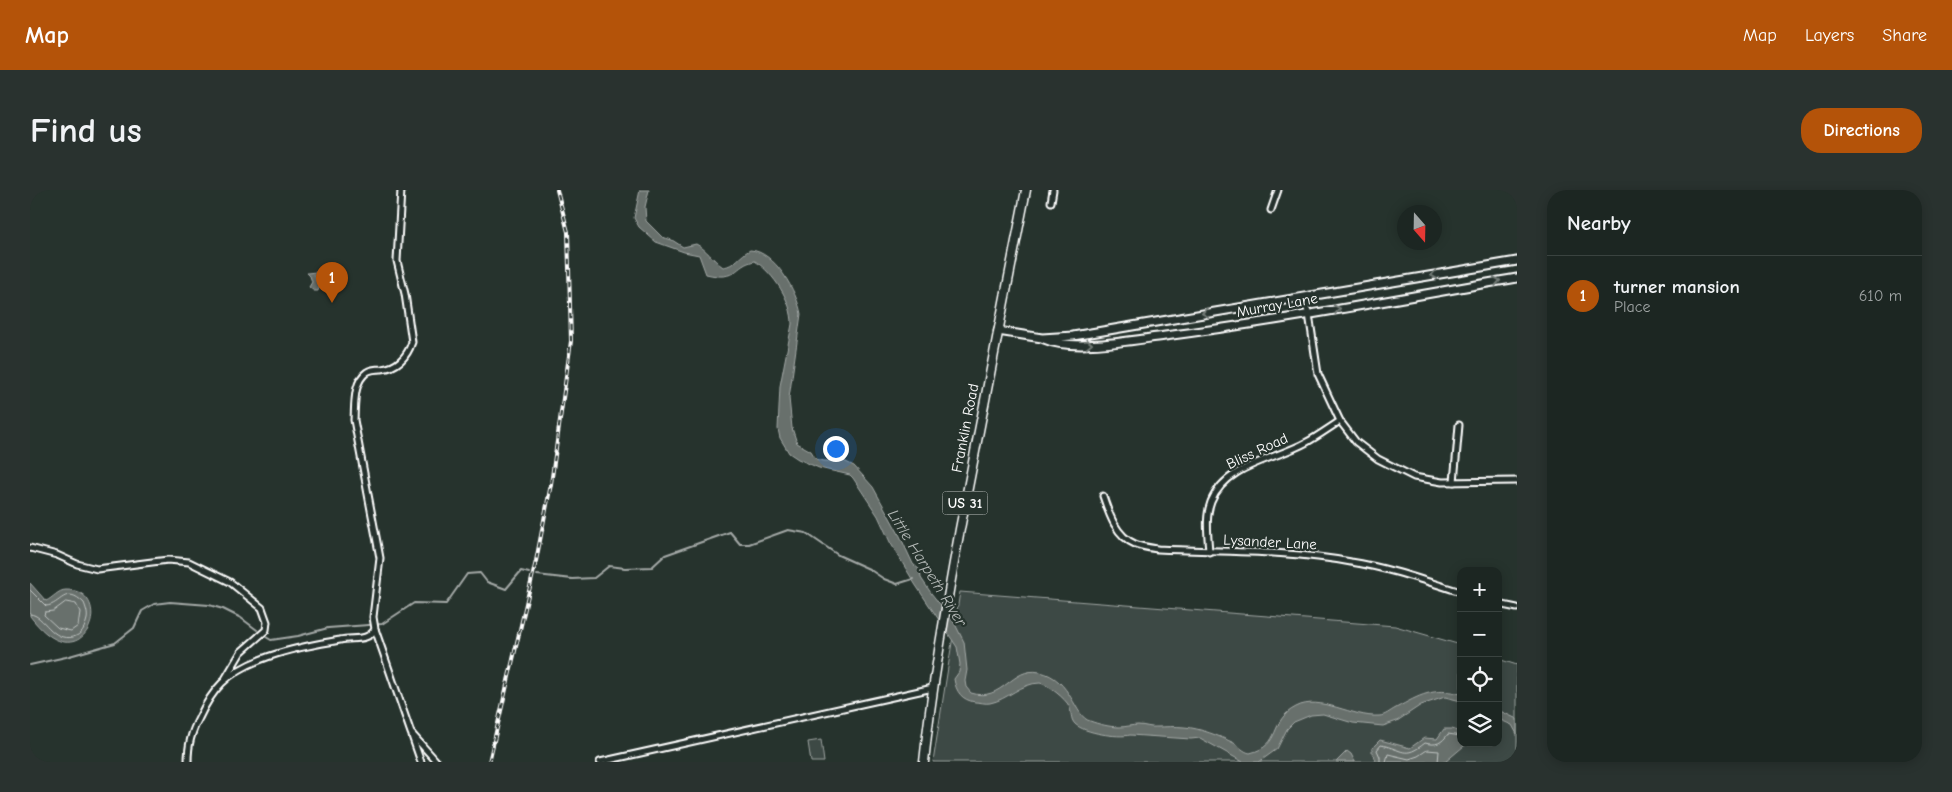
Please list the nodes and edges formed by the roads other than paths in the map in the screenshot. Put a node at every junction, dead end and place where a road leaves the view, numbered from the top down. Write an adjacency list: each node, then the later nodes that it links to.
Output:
1 (401, 190): 23 (street)
2 (1026, 190): 11 (main road, Franklin Road / US 31)
3 (1053, 190): 5 (street)
4 (1278, 190): 6 (street)
5 (1051, 202)
6 (1270, 210)
7 (1517, 261): 9 (main road, Murray Lane, one-way to 9)
8 (1517, 278): 10 (main road, Murray Lane, one-way to 8)
9 (1303, 298): 10 (street); 12 (main road, Murray Lane, one-way to 12)
10 (1309, 314): 12 (main road, Murray Lane, one-way to 10); 13 (street)
11 (998, 331): 12 (main road, Murray Lane); 25 (main road, Franklin Road / US 31)
12 (1042, 338)
13 (1340, 421): 16 (street); 19 (street, Bliss Road)
14 (1459, 425): 16 (street)
15 (1517, 481): 16 (street)
16 (1454, 482)
17 (1103, 496): 19 (street, Lysander Lane)
18 (30, 548): 24 (street)
19 (1209, 552): 20 (street, Lysander Lane)
20 (1457, 591)
21 (1502, 605): 22 (street)
22 (1517, 608)
23 (375, 629): 24 (street); 26 (street)
24 (224, 682): 27 (street)
25 (933, 688): 30 (street); 31 (main road, Franklin Road / US 31)
26 (411, 733): 28 (street); 29 (street)
27 (188, 762)
28 (421, 762)
29 (437, 762)
30 (600, 762)
31 (924, 762)

